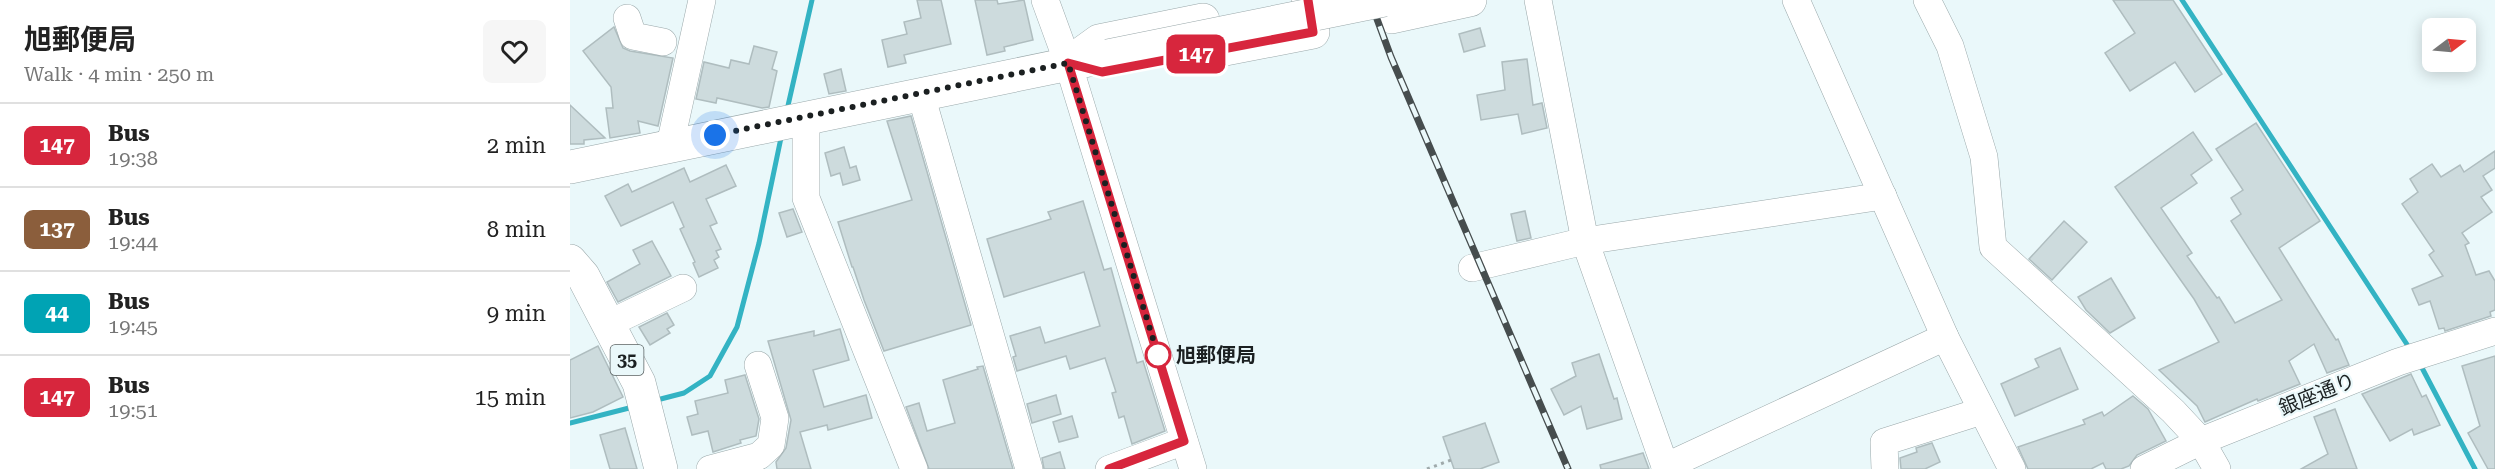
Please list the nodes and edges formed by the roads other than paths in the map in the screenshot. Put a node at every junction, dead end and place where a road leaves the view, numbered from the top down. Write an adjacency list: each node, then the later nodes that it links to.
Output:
1 (702, 0): 14 (street)
2 (1045, 0): 11 (street)
3 (1306, 0): 11 (main road)
4 (1385, 0): 5 (main road); 11 (main road, bridge)
5 (1470, 0)
6 (1538, 0): 17 (street)
7 (1796, 0): 16 (street)
8 (1927, 0): 27 (street)
9 (627, 18): 10 (street)
10 (663, 42)
11 (1068, 63): 12 (main road); 26 (street)
12 (921, 95): 13 (main road); 32 (street)
13 (806, 117): 14 (main road); 31 (street)
14 (670, 145): 15 (main road)
15 (570, 167)
16 (1883, 196): 17 (street); 23 (street)
17 (1585, 241): 19 (street); 28 (street)
18 (570, 261): 21 (main road, 35)
19 (1482, 266)
20 (683, 288): 21 (street)
21 (608, 324): 29 (main road, 35)
22 (2495, 331): 27 (street, 銀座通り)
23 (1945, 337): 25 (street); 28 (street)
24 (758, 365): 30 (street)
25 (1982, 411): 35 (street); 36 (street)
26 (1184, 441): 33 (street); 34 (street)
27 (2201, 441): 37 (street, 銀座通り); 38 (street)
28 (1666, 468)
29 (661, 469)
30 (711, 469)
31 (914, 469)
32 (1029, 469)
33 (1109, 469)
34 (1193, 469)
35 (1885, 469)
36 (2012, 469)
37 (2144, 469)
38 (2217, 469)

